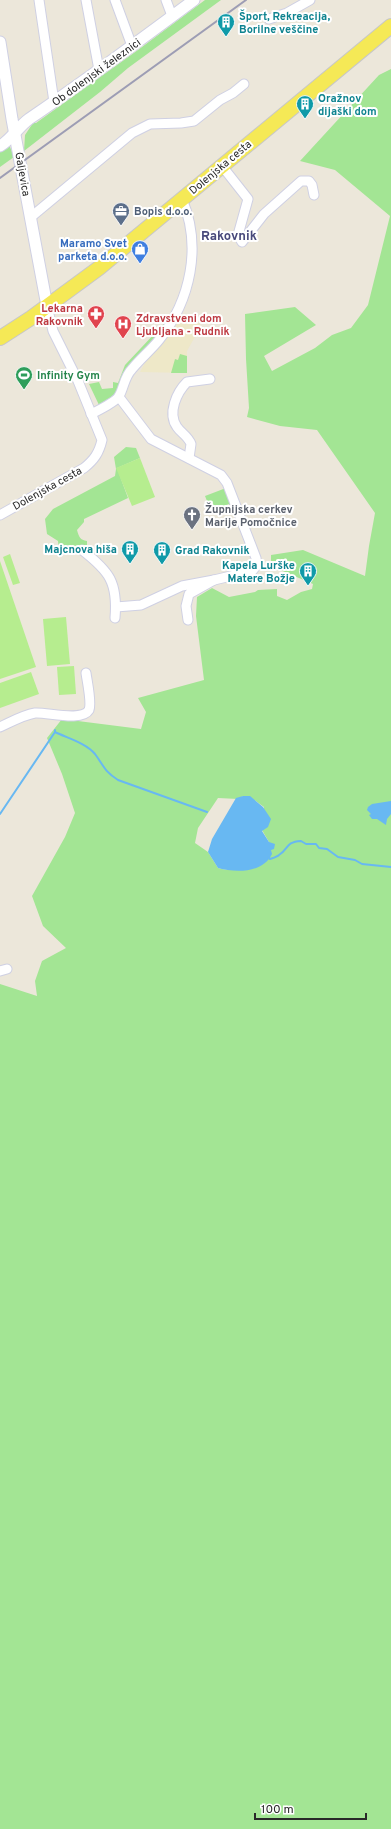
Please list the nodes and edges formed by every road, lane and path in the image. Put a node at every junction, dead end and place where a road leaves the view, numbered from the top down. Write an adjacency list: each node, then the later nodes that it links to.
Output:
1 (39, 0): 14 (street)
2 (86, 0): 12 (street)
3 (115, 0): 11 (street)
4 (166, 0): 7 (street)
5 (194, 0): 7 (street, Ob dolenjski železnici)
6 (310, 0): 8 (street)
7 (172, 16): 11 (street, Ob dolenjski železnici)
8 (269, 19)
9 (391, 26): 17 (main road, Dolenjska cesta)
10 (0, 42): 15 (street, Galjevica)
11 (132, 46): 12 (street, Ob dolenjski železnici)
12 (99, 70): 14 (street, Ob dolenjski železnici)
13 (244, 84): 20 (street)
14 (54, 102): 15 (street, Ob dolenjski železnici)
15 (15, 132): 16 (street, Ob dolenjski železnici); 20 (street, Galjevica)
16 (0, 146)
17 (222, 166): 18 (street); 19 (main road, Dolenjska cesta)
18 (314, 195)
19 (182, 199): 21 (main road, Dolenjska cesta); 24 (street)
20 (31, 217): 21 (street, Galjevica)
21 (47, 306): 22 (main road, Dolenjska cesta); 25 (street, Dolenjska cesta)
22 (0, 338)
23 (210, 379): 26 (street)
24 (119, 397): 25 (street); 26 (street)
25 (91, 414): 27 (street, Dolenjska cesta)
26 (188, 458): 29 (street)
27 (0, 515)
28 (82, 550): 30 (street)
29 (214, 580): 30 (street); 32 (street)
30 (116, 607): 31 (street)
31 (115, 618)
32 (188, 620)
33 (86, 673): 34 (street)
34 (0, 727)

